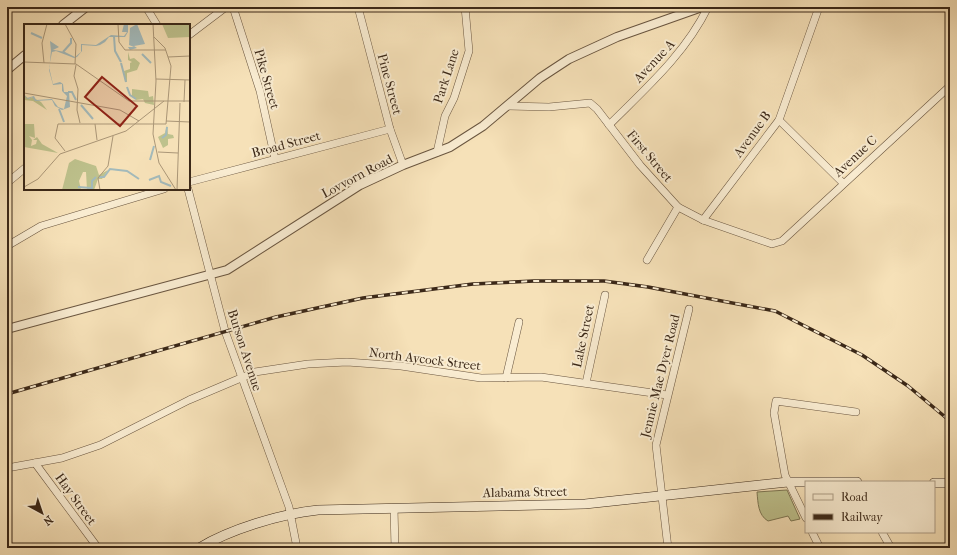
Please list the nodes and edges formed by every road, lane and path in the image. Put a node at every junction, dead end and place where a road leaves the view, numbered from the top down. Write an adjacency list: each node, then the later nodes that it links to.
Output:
1 (86, 7): 10 (street)
2 (146, 7): 11 (street)
3 (226, 7): 12 (street)
4 (233, 7): 21 (street, Pike Street)
5 (358, 7): 19 (street, Pine Street)
6 (465, 7): 20 (street, Park Lane)
7 (702, 7): 16 (street, Lovvorn Road)
8 (708, 7): 18 (street, Avenue A)
9 (819, 7): 17 (street, Avenue B)
10 (64, 24)
11 (156, 24)
12 (190, 34)
13 (24, 56): 14 (street)
14 (7, 70)
15 (950, 86): 26 (street, Avenue C)
16 (507, 106): 18 (street, First Street); 20 (street, Lovvorn Road)
17 (779, 120): 26 (street); 30 (street, Avenue B)
18 (609, 125): 29 (street, First Street)
19 (390, 129): 21 (street, Broad Street); 22 (street, Pine Street)
20 (437, 152): 22 (street, Lovvorn Road)
21 (275, 159): 25 (street, Broad Street)
22 (403, 165): 34 (street, Lovvorn Road)
23 (24, 169): 24 (street)
24 (7, 182)
25 (190, 182)
26 (843, 183): 31 (street, Avenue C)
27 (161, 190): 32 (street)
28 (188, 190): 34 (street, Burson Avenue)
29 (678, 207): 30 (street, First Street); 33 (street)
30 (703, 220): 31 (street, First Street)
31 (777, 244)
32 (7, 246)
33 (647, 260)
34 (210, 276): 38 (street, Lovvorn Road); 39 (street, Burson Avenue)
35 (605, 295): 41 (street, Lake Street)
36 (689, 309): 42 (street, Jennie Mae Dyer Road)
37 (519, 322): 40 (street)
38 (7, 329)
39 (241, 377): 40 (street, North Aycock Street); 44 (street, North Aycock Street); 52 (street, Burson Avenue)
40 (506, 378): 41 (street, North Aycock Street)
41 (586, 382): 42 (street, North Aycock Street)
42 (667, 395): 50 (street, Jennie Mae Dyer Road)
43 (856, 412): 46 (street)
44 (36, 463): 45 (street, North Aycock Street); 56 (street, Hay Street)
45 (7, 468)
46 (788, 482): 47 (main road, Alabama Street); 50 (main road, Alabama Street); 53 (street)
47 (805, 482)
48 (935, 483): 49 (main road)
49 (950, 483)
50 (661, 495): 51 (main road, Alabama Street); 60 (street, Jennie Mae Dyer Road)
51 (394, 508): 52 (main road, Alabama Street); 59 (street)
52 (290, 515): 57 (main road, Alabama Street); 58 (street, Burson Avenue)
53 (805, 516)
54 (812, 533): 61 (street)
55 (883, 533): 62 (street)
56 (98, 548)
57 (199, 548)
58 (297, 548)
59 (395, 548)
60 (668, 548)
61 (820, 548)
62 (891, 548)

